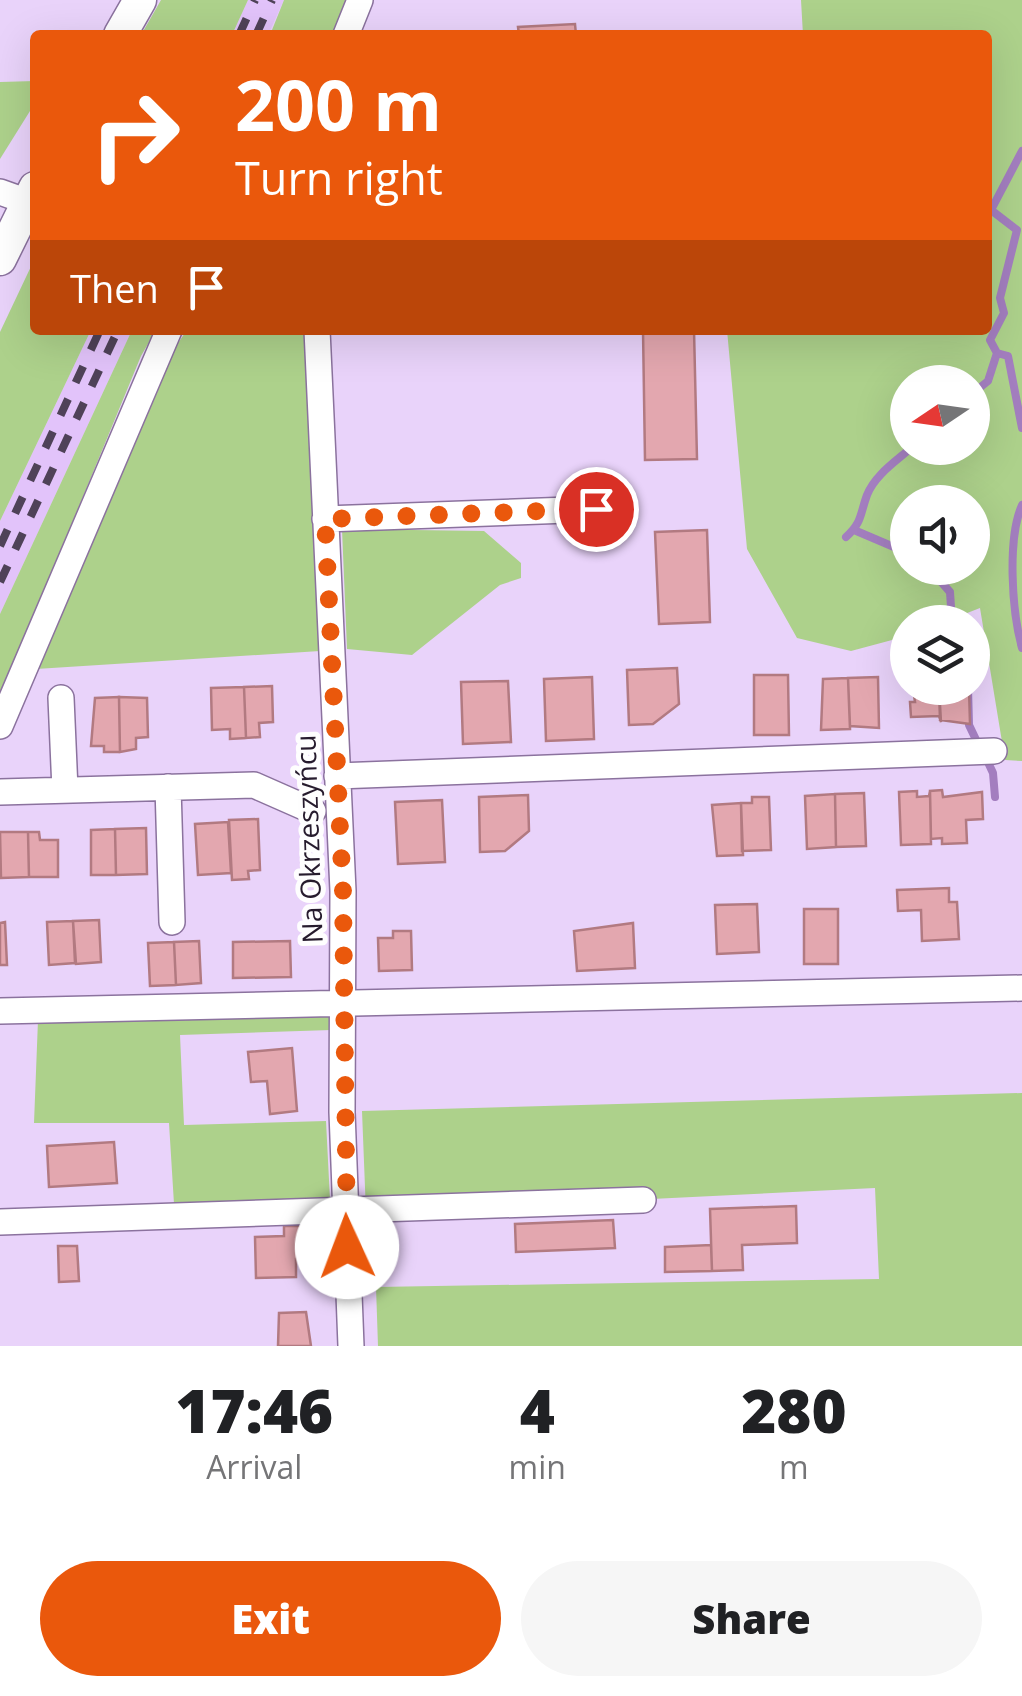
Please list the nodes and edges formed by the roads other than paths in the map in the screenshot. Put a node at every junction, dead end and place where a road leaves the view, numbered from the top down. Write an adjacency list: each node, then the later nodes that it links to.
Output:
1 (140, 0): 3 (main road)
2 (360, 0): 4 (street)
3 (123, 30)
4 (348, 30)
5 (21, 194): 6 (main road)
6 (0, 259)
7 (167, 335): 12 (street)
8 (316, 335): 10 (street, Na Okrzeszyńcu)
9 (596, 509): 10 (street)
10 (325, 519): 14 (street, Na Okrzeszyńcu)
11 (61, 698): 16 (street)
12 (0, 726)
13 (994, 751): 14 (street)
14 (337, 776): 21 (street, Na Okrzeszyńcu)
15 (168, 787): 16 (street); 18 (street); 19 (street)
16 (64, 790): 17 (street)
17 (0, 792)
18 (313, 811)
19 (172, 922)
20 (1022, 988): 21 (street)
21 (343, 1006): 22 (street); 24 (street, Na Okrzeszyńcu)
22 (0, 1011)
23 (643, 1200): 24 (street)
24 (346, 1214): 25 (street); 26 (street, Na Okrzeszyńcu)
25 (0, 1222)
26 (351, 1346)

